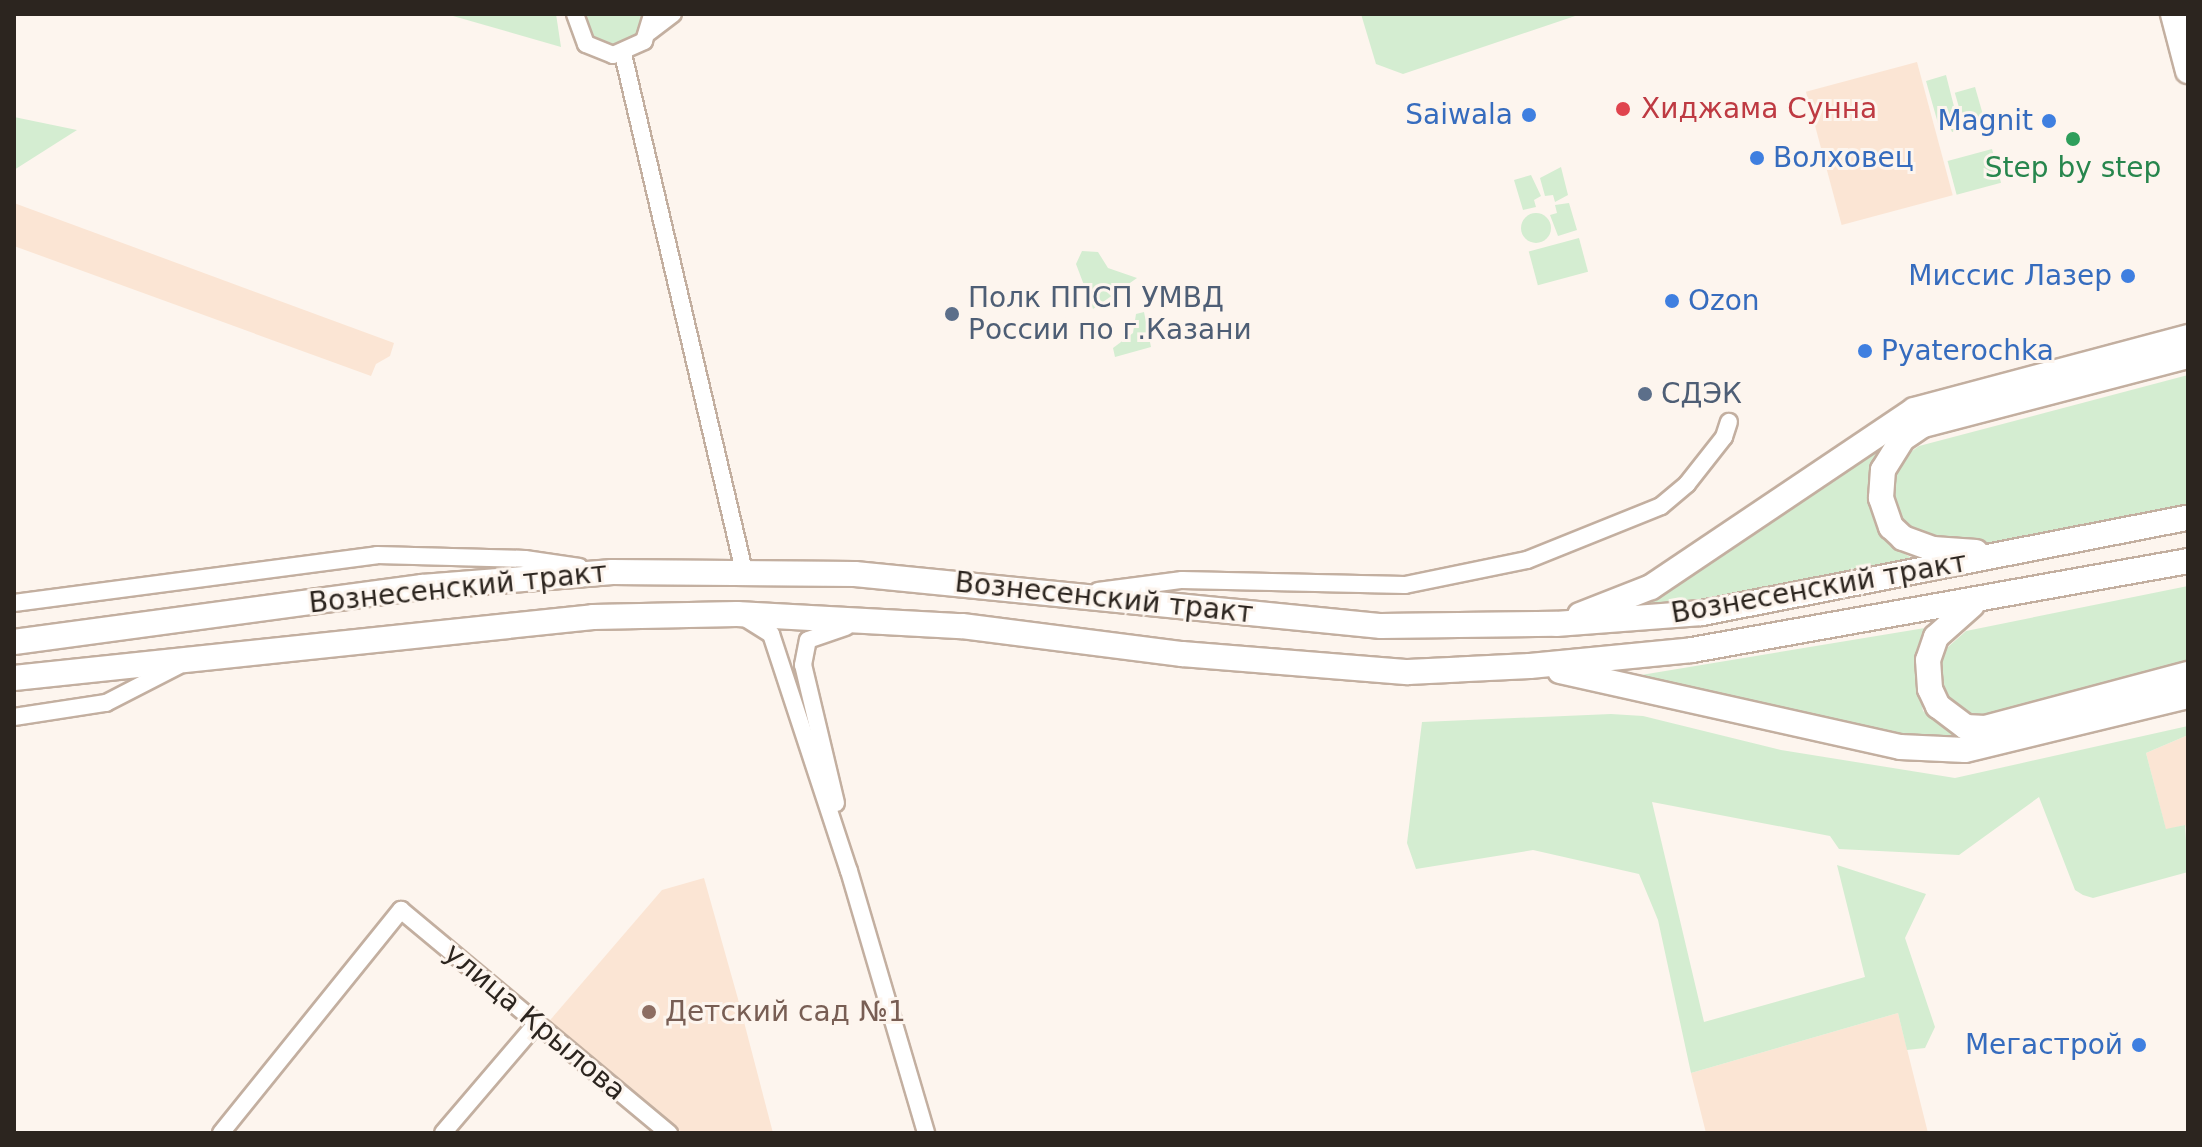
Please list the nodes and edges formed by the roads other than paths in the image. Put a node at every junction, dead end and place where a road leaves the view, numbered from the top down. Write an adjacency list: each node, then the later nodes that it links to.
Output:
1 (575, 14): 6 (street)
2 (652, 14): 5 (street)
3 (673, 14): 5 (street)
4 (2173, 14): 7 (main road)
5 (649, 32): 6 (street)
6 (623, 54): 14 (street)
7 (2188, 71)
8 (2188, 337): 21 (main road)
9 (2188, 356): 12 (main road)
10 (1729, 422): 16 (street)
11 (2188, 518): 12 (main road, Вознесенский тракт)
12 (2002, 554): 21 (main road, Вознесенский тракт)
13 (2188, 561): 17 (main road, Вознесенский тракт)
14 (744, 571): 15 (main road, Вознесенский тракт); 16 (main road, Вознесенский тракт)
15 (612, 572): 18 (street); 22 (main road, Вознесенский тракт)
16 (1075, 594): 21 (main road, Вознесенский тракт)
17 (1977, 602): 24 (main road, Вознесенский тракт); 25 (main road)
18 (14, 603)
19 (737, 614): 20 (main road, Вознесенский тракт); 23 (main road, Вознесенский тракт); 29 (street)
20 (889, 620): 24 (main road, Вознесенский тракт); 29 (street)
21 (1556, 624)
22 (14, 642)
23 (197, 656): 26 (main road, Вознесенский тракт); 28 (street)
24 (1530, 666): 27 (main road)
25 (2188, 674)
26 (14, 678)
27 (2188, 696)
28 (14, 717)
29 (849, 871): 34 (street)
30 (537, 1023): 31 (street, улица Крылова); 32 (street, улица Крылова); 33 (street)
31 (225, 1132)
32 (666, 1132)
33 (443, 1133)
34 (926, 1133)

